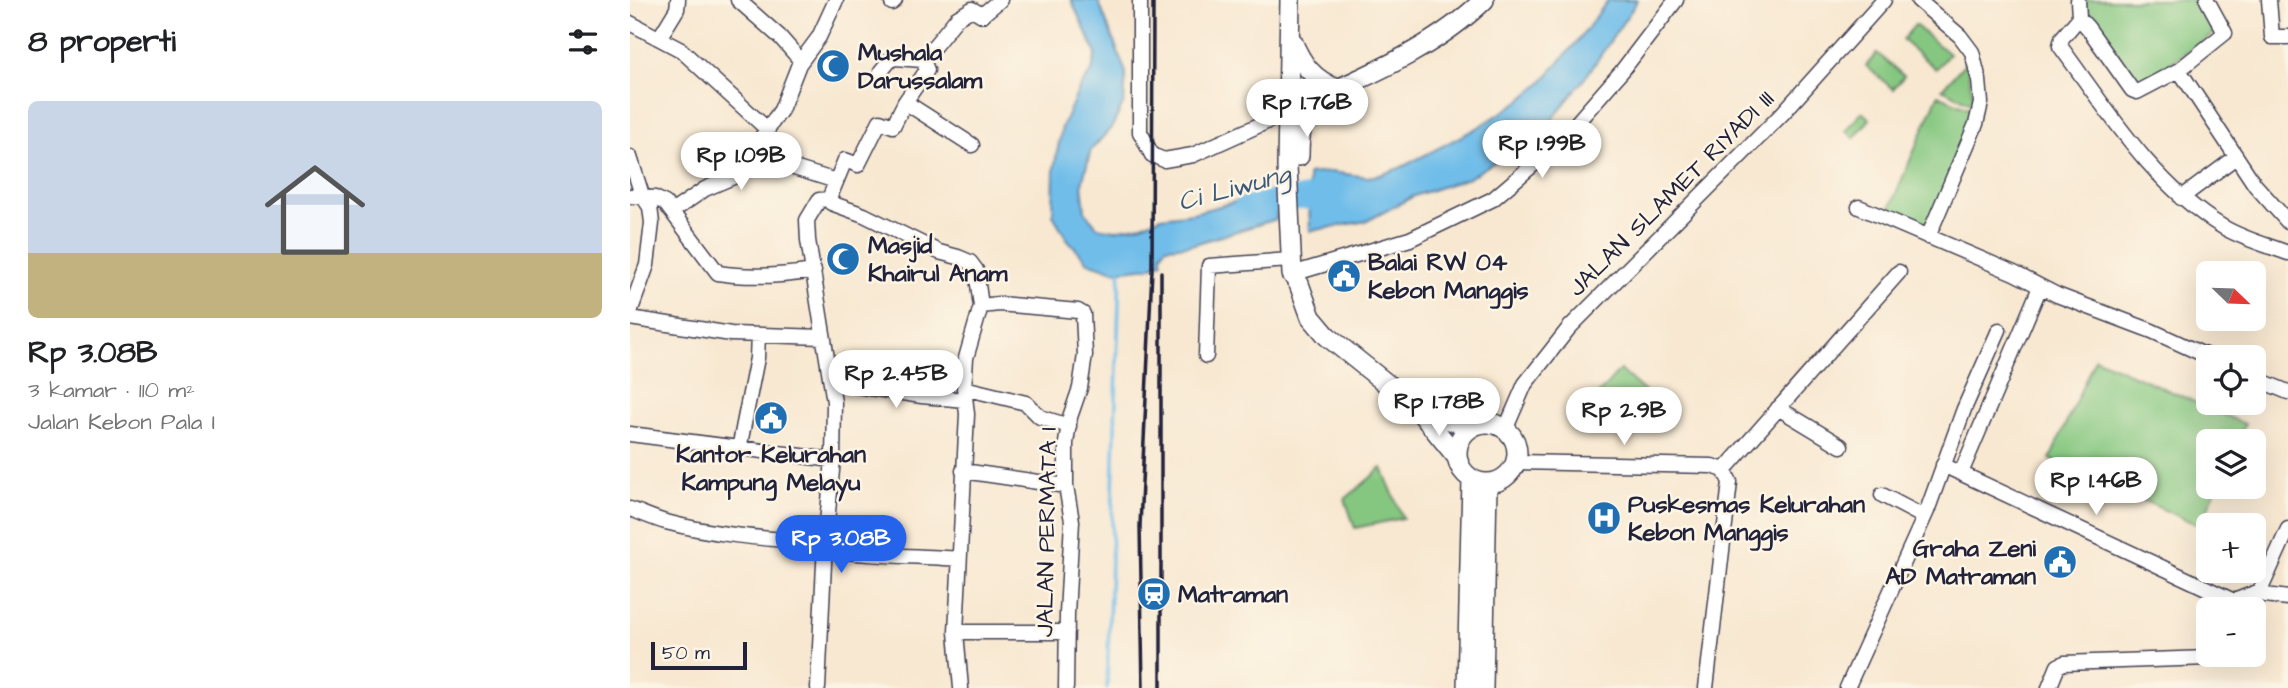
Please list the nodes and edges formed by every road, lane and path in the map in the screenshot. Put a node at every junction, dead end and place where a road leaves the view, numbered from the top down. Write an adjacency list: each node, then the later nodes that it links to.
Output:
1 (678, 0): 16 (street)
2 (738, 0): 20 (street)
3 (836, 0): 20 (street)
4 (1000, 0): 19 (street)
5 (1140, 0): 26 (street)
6 (1290, 0): 18 (street)
7 (1484, 0): 23 (street)
8 (1676, 0): 43 (street)
9 (1884, 0): 62 (street, JALAN SLAMET RIYADI III)
10 (1918, 0): 40 (street)
11 (2078, 0): 14 (street)
12 (2207, 0): 21 (street)
13 (2269, 0): 17 (street)
14 (2078, 18): 21 (street); 35 (street)
15 (630, 23): 16 (street)
16 (660, 37): 27 (street)
17 (2288, 37)
18 (1291, 39): 23 (street); 26 (street)
19 (923, 60): 22 (street); 25 (street)
20 (801, 61): 27 (street)
21 (2179, 70): 31 (street)
22 (881, 71)
23 (1337, 89): 24 (street)
24 (1312, 101): 26 (street); 32 (street)
25 (905, 102): 29 (street); 33 (street)
26 (1286, 113): 32 (street)
27 (768, 130): 28 (street)
28 (756, 143): 33 (street); 38 (street)
29 (972, 145)
30 (630, 157): 34 (street)
31 (2236, 157): 35 (street); 39 (street)
32 (1293, 166): 43 (street)
33 (836, 181): 36 (street)
34 (636, 196): 38 (street); 47 (street)
35 (2181, 198): 41 (street)
36 (829, 199): 42 (street); 46 (street)
37 (1860, 207): 40 (street)
38 (673, 211): 42 (street)
39 (2288, 222)
40 (1928, 237): 45 (street)
41 (2288, 253)
42 (814, 271): 51 (street)
43 (1296, 272): 53 (street); 58 (street)
44 (1899, 272): 59 (street)
45 (2040, 287): 52 (street); 72 (street)
46 (981, 306): 57 (street); 60 (street, JALAN PERMATA I)
47 (630, 312)
48 (630, 318): 50 (street)
49 (1998, 330): 69 (street)
50 (758, 335): 51 (street); 65 (street)
51 (823, 337): 54 (street)
52 (2196, 351)
53 (1206, 356)
54 (831, 382): 57 (street); 67 (street)
55 (2266, 382): 56 (street)
56 (2288, 392)
57 (965, 394): 60 (street); 71 (street)
58 (1417, 408): 61 (street); 66 (street)
59 (1778, 408): 64 (street); 70 (street)
60 (1069, 426): 74 (street, JALAN PERMATA I)
61 (1474, 426): 62 (street); 66 (street)
62 (1506, 428): 68 (street)
63 (630, 434): 65 (street)
64 (1840, 446)
65 (739, 449): 67 (street)
66 (1457, 457): 73 (street)
67 (833, 460): 79 (street)
68 (1517, 462): 70 (street); 73 (street)
69 (1943, 465): 72 (street); 77 (street)
70 (1724, 470): 93 (street)
71 (963, 471): 74 (street); 80 (street)
72 (1961, 473): 82 (street)
73 (1479, 482): 91 (street); 92 (street)
74 (1066, 486): 86 (street, JALAN PERMATA I)
75 (1882, 495): 77 (street)
76 (630, 509): 79 (street)
77 (1924, 517): 94 (street)
78 (2288, 529): 81 (street)
79 (825, 546): 80 (street); 88 (street)
80 (959, 559): 85 (street)
81 (2259, 593): 83 (street); 84 (street)
82 (2217, 597)
83 (2251, 597)
84 (2288, 598)
85 (956, 632): 86 (street); 89 (street)
86 (1067, 632): 90 (street, JALAN PERMATA I)
87 (2196, 658): 95 (street)
88 (818, 688)
89 (961, 688)
90 (1066, 688)
91 (1467, 688)
92 (1483, 688)
93 (1706, 688)
94 (1847, 688)
95 (2049, 688)

